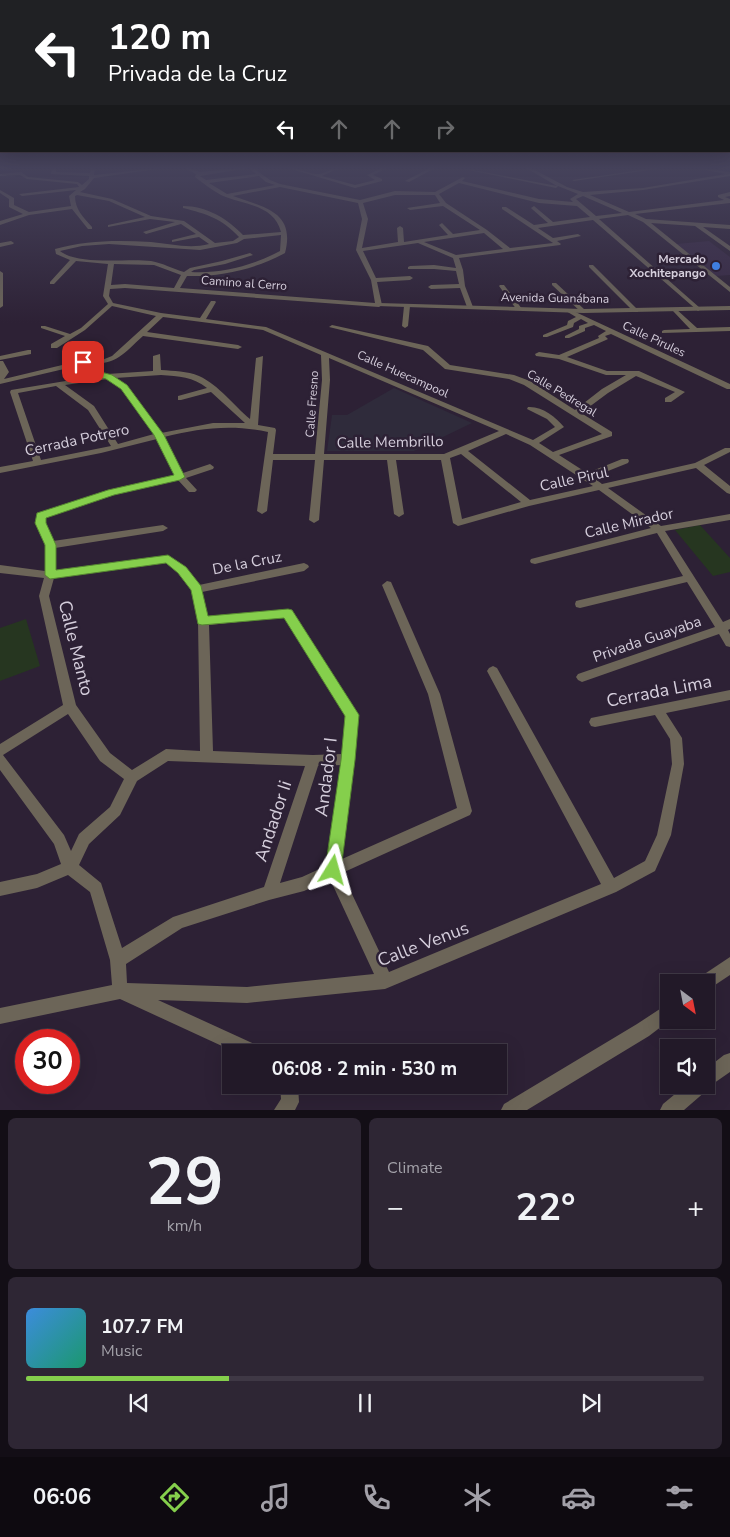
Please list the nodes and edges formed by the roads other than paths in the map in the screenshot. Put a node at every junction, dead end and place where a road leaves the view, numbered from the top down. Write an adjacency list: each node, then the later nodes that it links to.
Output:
1 (82, 220): 21 (street)
2 (138, 220): 18 (street)
3 (168, 220): 13 (street)
4 (225, 220): 28 (street)
5 (278, 220): 25 (street)
6 (366, 220): 40 (street)
7 (468, 220): 23 (street)
8 (522, 220): 20 (street)
9 (547, 220): 16 (street)
10 (581, 220): 16 (street)
11 (595, 220): 70 (street)
12 (641, 220): 14 (street)
13 (182, 222): 24 (street); 26 (street)
14 (645, 222): 17 (street); 60 (street)
15 (442, 224): 29 (street)
16 (552, 224): 20 (street)
17 (697, 225): 19 (street); 38 (street)
18 (110, 226)
19 (730, 226)
20 (533, 227): 30 (street)
21 (90, 228)
22 (400, 228): 32 (street)
23 (485, 231): 29 (street); 41 (street)
24 (146, 232)
25 (284, 232): 28 (street); 50 (street)
26 (200, 235): 31 (street); 37 (street)
27 (578, 236): 30 (street)
28 (242, 237): 37 (street)
29 (453, 237): 33 (street)
30 (553, 240): 41 (street)
31 (174, 241)
32 (401, 242): 33 (street); 40 (street)
33 (417, 242): 43 (street)
34 (12, 243): 36 (street)
35 (54, 243): 39 (street)
36 (0, 245)
37 (214, 245): 39 (street)
38 (730, 249)
39 (58, 250): 44 (street)
40 (359, 250): 52 (street)
41 (508, 250): 43 (street)
42 (250, 255): 50 (street)
43 (455, 257): 48 (street)
44 (74, 259): 45 (street); 53 (street)
45 (111, 262): 50 (street); 57 (street)
46 (591, 266): 72 (street)
47 (410, 268): 48 (street)
48 (460, 270): 55 (street)
49 (0, 274): 64 (street)
50 (186, 274): 59 (street)
51 (410, 278): 52 (street)
52 (374, 280): 63 (street)
53 (52, 283)
54 (554, 284): 73 (street)
55 (462, 286): 58 (street); 66 (street)
56 (502, 286): 68 (street)
57 (108, 287): 59 (street, Camino al Cerro); 62 (street)
58 (431, 287)
59 (176, 290): 63 (street, Camino al Cerro)
60 (730, 290)
61 (213, 302): 75 (street)
62 (111, 304): 74 (street, Calle Huecampool); 85 (street)
63 (378, 305): 65 (street, Avenida Guanábana)
64 (0, 306)
65 (407, 306): 66 (street, Avenida Guanábana); 77 (street)
66 (470, 307): 68 (street, Avenida Guanábana)
67 (730, 308): 70 (street, Avenida Guanábana)
68 (519, 309): 71 (street, Avenida Guanábana)
69 (675, 310): 70 (street, Avenida Guanábana); 72 (street, Avenida Guanábana); 82 (street)
70 (698, 310)
71 (569, 311): 73 (street, Calle Pirules)
72 (636, 311): 73 (street, Avenida Guanábana)
73 (581, 314): 76 (street, Calle Pirules); 86 (street)
74 (161, 315): 75 (street, Calle Huecampool); 84 (street)
75 (202, 320): 91 (street, Calle Huecampool)
76 (594, 323): 81 (street, Calle Pirules); 87 (street)
77 (405, 326)
78 (43, 327): 85 (street)
79 (332, 327): 109 (street, Calle Pedregal)
80 (730, 329): 82 (street)
81 (611, 331): 94 (street); 104 (street, Calle Pirules)
82 (696, 331): 83 (street)
83 (664, 332)
84 (140, 333): 89 (street); 97 (street)
85 (71, 336): 88 (street)
86 (544, 336)
87 (567, 337)
88 (54, 346)
89 (238, 347)
90 (28, 352): 95 (street)
91 (325, 353): 111 (street, Calle Huecampool); 119 (street, Calle Fresno)
92 (539, 354): 94 (street)
93 (157, 356): 99 (street)
94 (560, 357): 100 (street)
95 (0, 358)
96 (260, 358): 110 (street)
97 (83, 362): 101 (street); 102 (street)
98 (0, 363): 102 (street)
99 (158, 372): 101 (street); 105 (street)
100 (636, 373): 107 (street); 109 (street)
101 (109, 377): 103 (street); 112 (street)
102 (0, 381)
103 (58, 384): 114 (street); 123 (street)
104 (730, 387)
105 (213, 389): 106 (street); 110 (street)
106 (181, 398)
107 (668, 400)
108 (531, 409): 113 (street)
109 (576, 414): 117 (street, Calle Pedregal)
110 (254, 425): 112 (street, Cerrada Potrero); 118 (street)
111 (506, 431): 113 (street, Calle Huecampool); 116 (street, Calle Membrillo)
112 (159, 435): 114 (street, Cerrada Potrero); 128 (street)
113 (533, 443): 117 (street, Calle Huecampool)
114 (116, 447): 123 (street, Cerrada Potrero)
115 (728, 450): 124 (street, Calle Pirul)
116 (462, 451): 121 (street, Calle Membrillo); 132 (street)
117 (552, 455): 127 (street, Calle Huecampool)
118 (268, 456): 119 (street, Calle Membrillo); 133 (street)
119 (319, 456): 120 (street, Calle Membrillo); 136 (street, Calle Fresno)
120 (391, 456): 121 (street, Calle Membrillo); 134 (street)
121 (445, 457): 132 (street, Calle Pirul)
122 (625, 461): 127 (street)
123 (38, 463): 126 (street, Cerrada Potrero)
124 (698, 465): 129 (street, Calle Pirul); 131 (street)
125 (210, 467): 128 (street)
126 (1, 468)
127 (586, 476): 129 (street, Calle Huecampool)
128 (180, 477): 130 (street); 139 (street, Calle Manto)
129 (603, 488): 132 (street, Calle Pirul); 138 (street, Calle Huecampool)
130 (192, 490)
131 (730, 491)
132 (528, 504)
133 (262, 512)
134 (399, 514)
135 (730, 517): 138 (street, Calle Mirador)
136 (314, 520)
137 (163, 528): 139 (street)
138 (659, 529): 140 (street, Calle Mirador); 144 (street)
139 (50, 545): 143 (street, Calle Manto)
140 (535, 561)
141 (304, 567): 146 (street, De la Cruz)
142 (0, 569): 143 (street)
143 (50, 575): 146 (street); 154 (street, Calle Manto)
144 (689, 578): 147 (street); 149 (street)
145 (387, 585): 164 (street)
146 (196, 589): 148 (street)
147 (580, 604)
148 (202, 621): 158 (street); 160 (street, Andador I)
149 (727, 628): 150 (street); 152 (street, Privada Guayaba)
150 (730, 643)
151 (493, 671): 165 (street)
152 (582, 677)
153 (730, 694): 155 (street, Cerrada Lima)
154 (70, 707): 157 (street); 162 (street, Calle Manto)
155 (658, 710): 156 (street, Cerrada Lima); 165 (street, Calle Venus)
156 (595, 722)
157 (0, 751)
158 (207, 757): 161 (street); 162 (street)
159 (0, 760): 163 (street)
160 (348, 760): 161 (street); 164 (street, Andador I)
161 (313, 761): 167 (street, Andador Ii)
162 (132, 777): 163 (street)
163 (70, 867): 166 (street); 168 (street)
164 (333, 870): 167 (street); 171 (street)
165 (611, 887): 171 (street, Calle Venus)
166 (0, 889)
167 (269, 893): 168 (street)
168 (118, 960): 172 (street)
169 (730, 965): 170 (street)
170 (715, 976)
171 (385, 981): 172 (street, Calle Venus)
172 (120, 991): 173 (street, Calle Venus); 175 (street)
173 (0, 1016)
174 (660, 1018): 181 (street)
175 (236, 1044)
176 (730, 1062): 177 (street)
177 (715, 1073)
178 (290, 1094): 180 (street)
179 (689, 1094): 182 (street)
180 (283, 1110)
181 (510, 1110)
182 (669, 1110)

